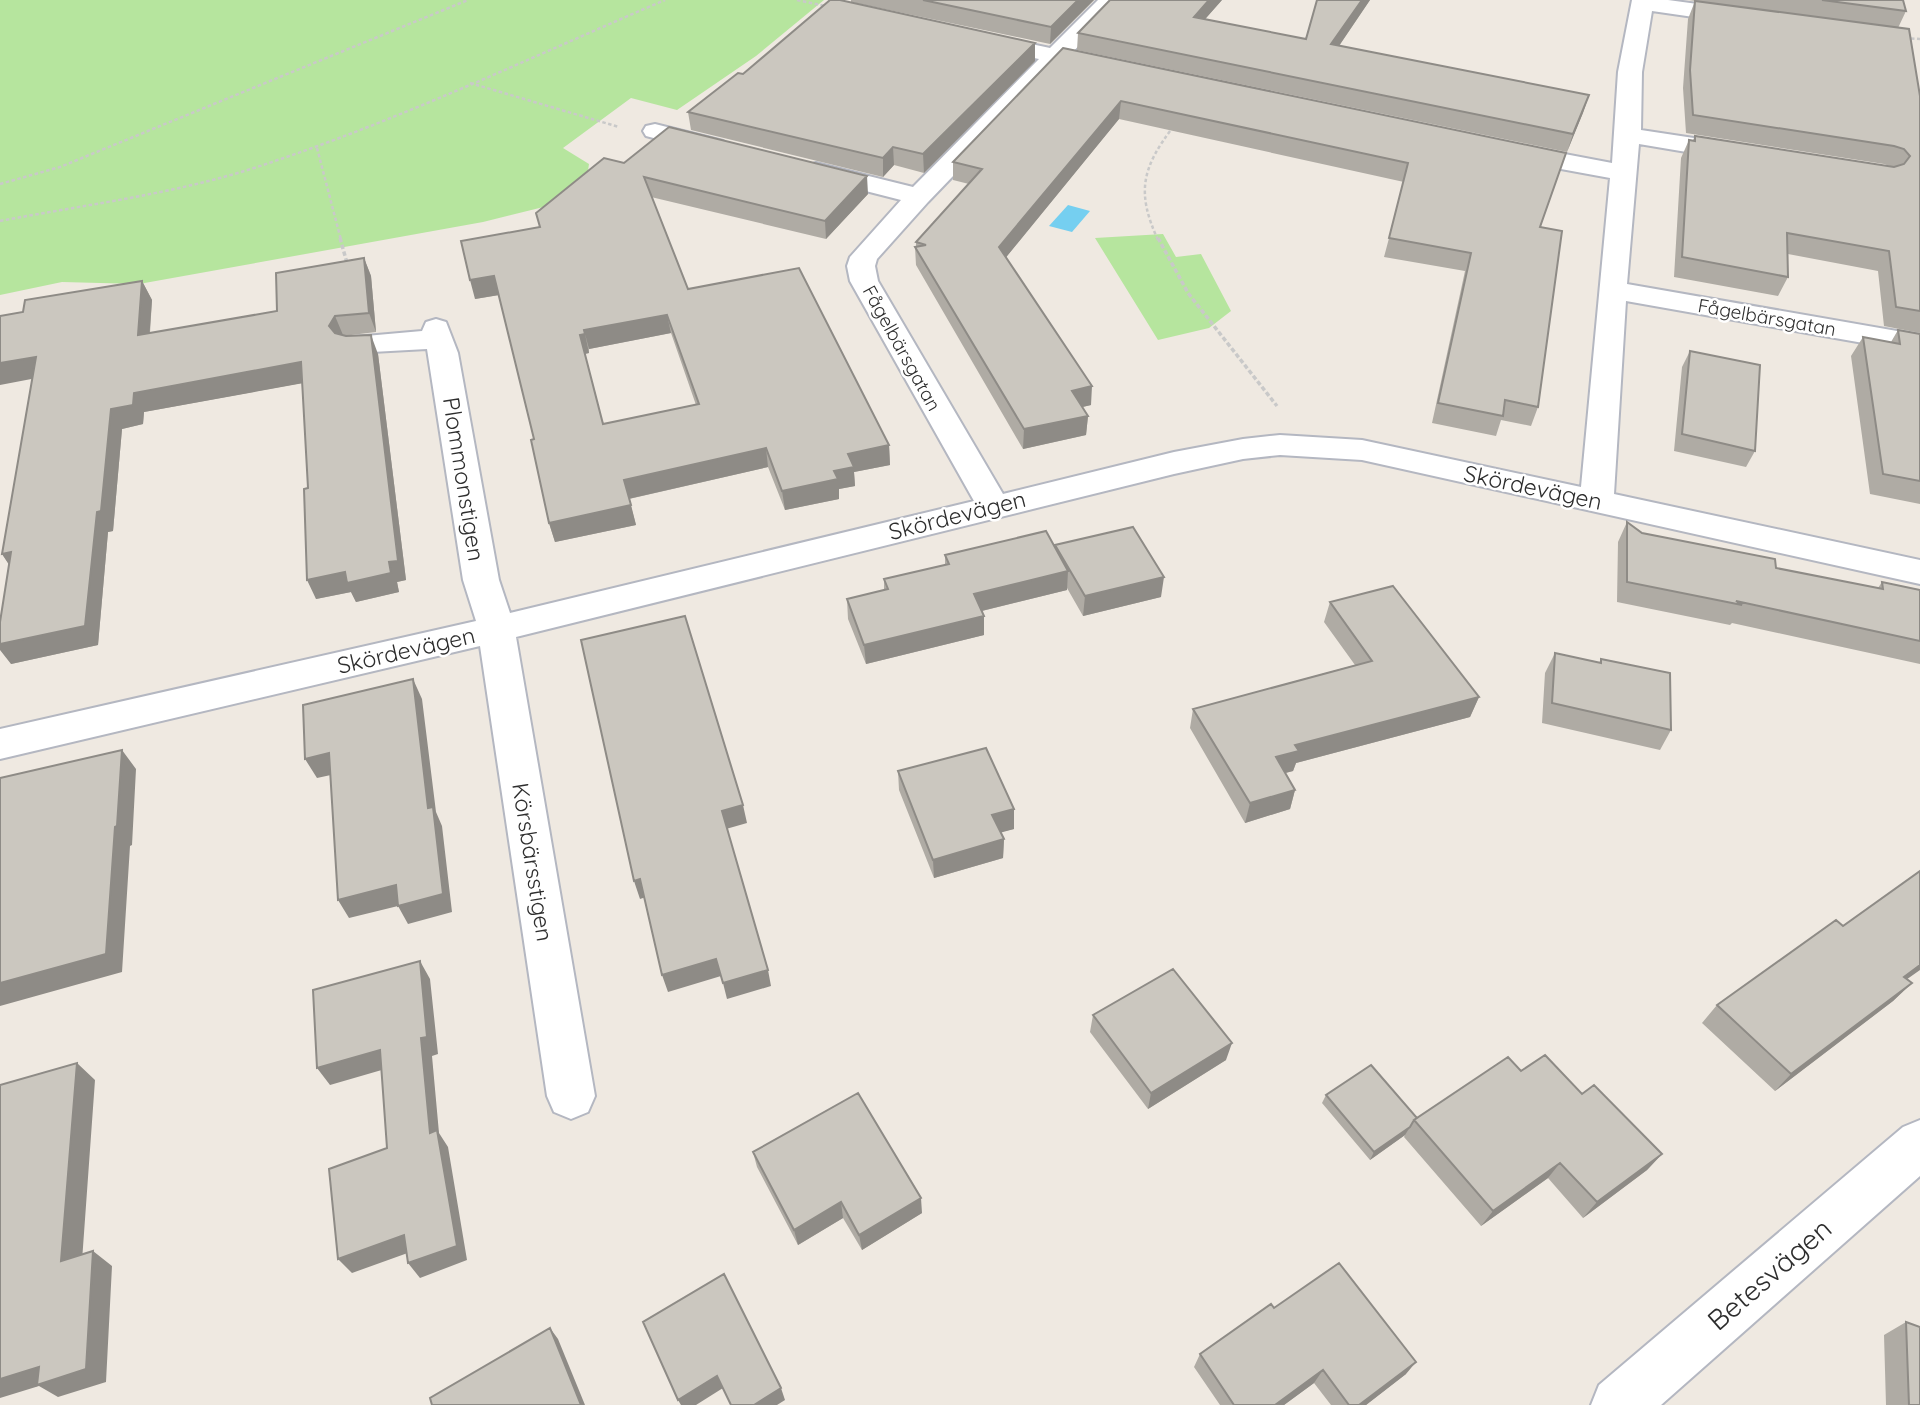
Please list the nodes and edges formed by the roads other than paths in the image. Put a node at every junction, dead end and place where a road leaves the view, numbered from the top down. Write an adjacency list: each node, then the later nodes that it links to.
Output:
1 (1110, 0): 5 (street, Fågelbärsgatan)
2 (1643, 1): 3 (street); 8 (street)
3 (1759, 19)
4 (962, 36): 5 (street)
5 (1054, 56): 6 (street); 14 (street, Fågelbärsgatan)
6 (1135, 73)
7 (655, 131): 10 (street)
8 (1628, 135): 11 (street); 13 (street)
9 (1483, 146): 13 (street)
10 (736, 151)
11 (1767, 157)
12 (789, 165): 14 (street)
13 (1623, 173): 15 (street)
14 (919, 196): 19 (street, Fågelbärsgatan)
15 (1613, 290): 17 (street, Fågelbärsgatan); 18 (street)
16 (354, 344): 21 (street, Plommonstigen)
17 (1920, 344)
18 (1597, 501): 19 (street, Skördevägen); 20 (street, Skördevägen)
19 (994, 506): 21 (street, Skördevägen)
20 (1920, 572)
21 (497, 629): 22 (street, Skördevägen); 23 (street, Körsbärsstigen)
22 (0, 744)
23 (571, 1096)
24 (1920, 1144): 25 (street, Betesvägen)
25 (1619, 1405)

